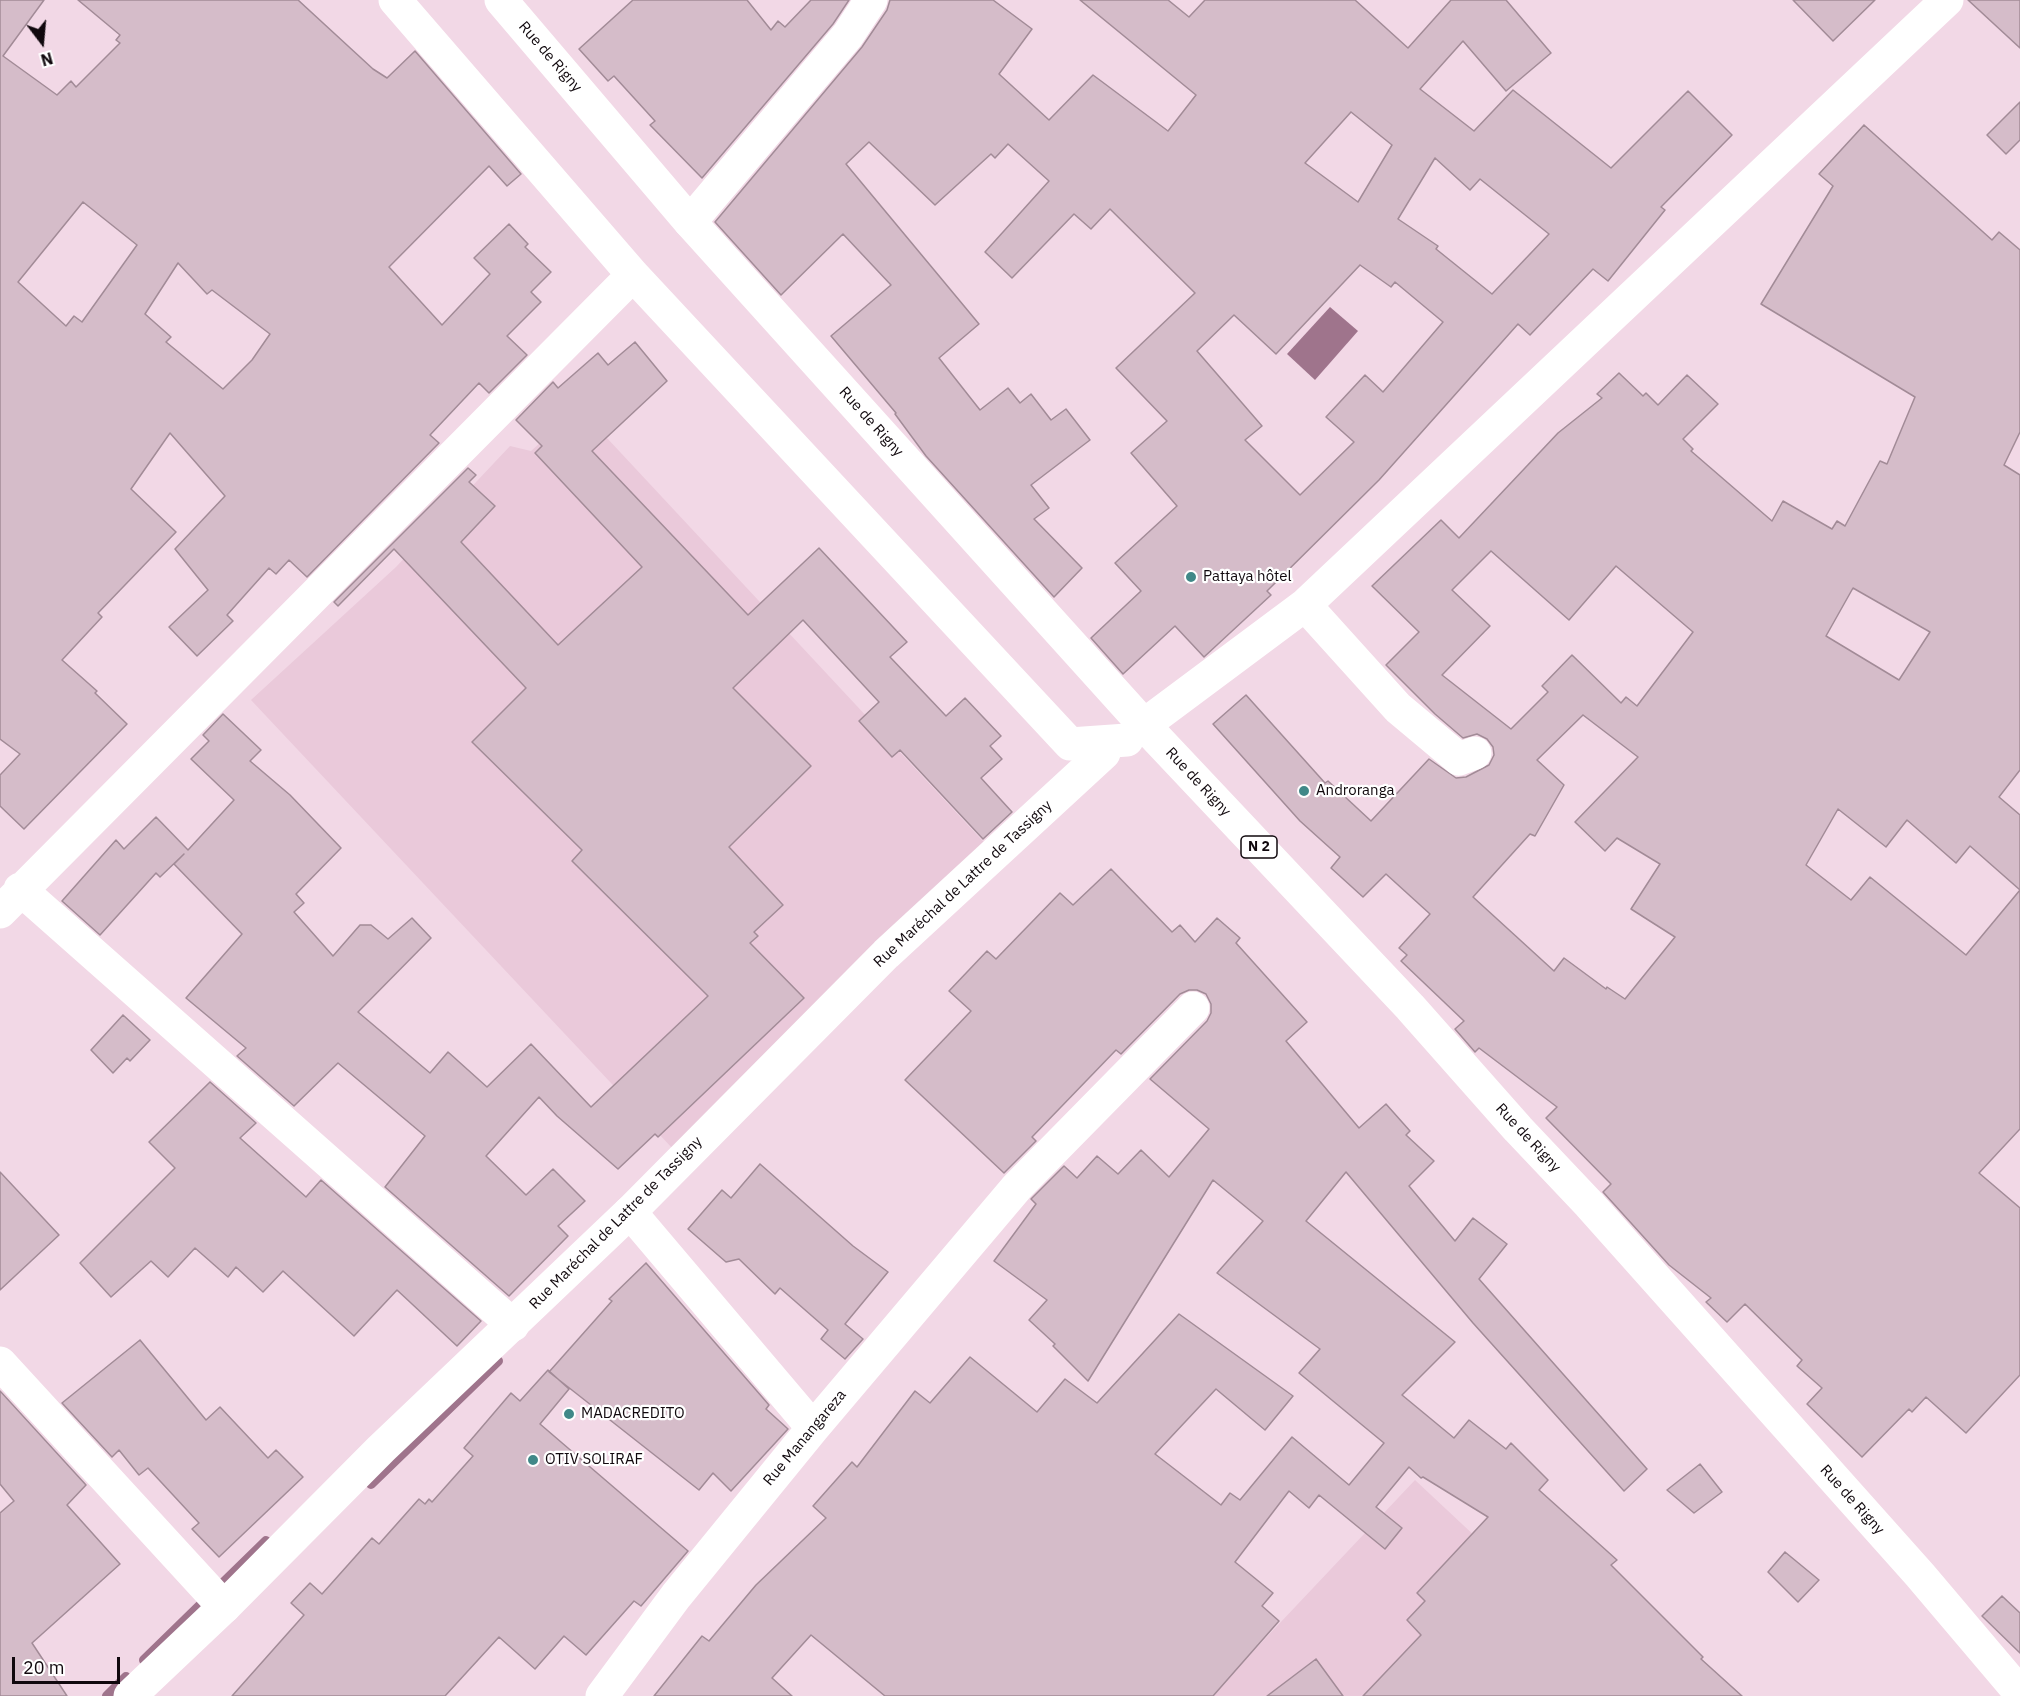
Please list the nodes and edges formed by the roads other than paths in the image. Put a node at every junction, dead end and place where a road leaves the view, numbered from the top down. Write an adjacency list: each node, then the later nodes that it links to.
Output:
1 (395, 0): 6 (street)
2 (501, 0): 5 (street, Rue de Rigny / N 2)
3 (871, 0): 5 (street)
4 (1947, 0): 7 (street, Rue Maréchal de Lattre de Tassigny)
5 (690, 222): 8 (street, Rue de Rigny / N 2)
6 (633, 275): 8 (street); 10 (street)
7 (1305, 605): 8 (street, Rue Maréchal de Lattre de Tassigny); 9 (street)
8 (1125, 739): 12 (street, Rue Maréchal de Lattre de Tassigny); 17 (street, Rue de Rigny / N 2)
9 (1475, 753)
10 (10, 900): 13 (street)
11 (1193, 1008): 15 (street, Rue Manangareza)
12 (630, 1212): 13 (street, Rue Maréchal de Lattre de Tassigny); 15 (street)
13 (513, 1325): 16 (street, Rue Maréchal de Lattre de Tassigny)
14 (0, 1363): 16 (street)
15 (813, 1428): 19 (street, Rue Manangareza)
16 (224, 1607): 18 (street, Rue Maréchal de Lattre de Tassigny)
17 (2020, 1693)
18 (130, 1696)
19 (602, 1696)

